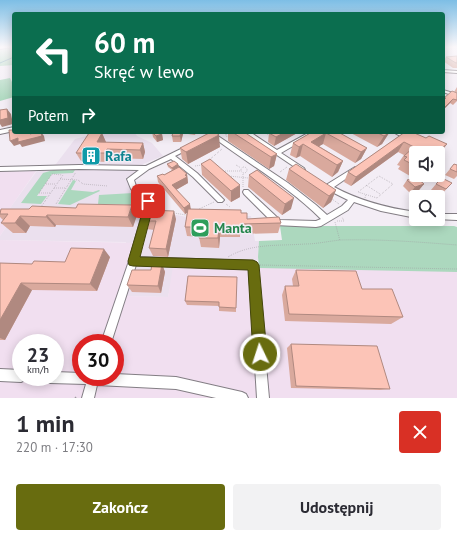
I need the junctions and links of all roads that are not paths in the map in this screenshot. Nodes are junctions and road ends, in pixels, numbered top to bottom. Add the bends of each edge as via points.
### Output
1 (445, 71) edge
2 (457, 72) edge
3 (445, 92) edge
4 (457, 96) edge
5 (12, 129) edge
6 (0, 132) edge
7 (215, 134) edge
8 (218, 134) edge
9 (249, 134) edge
10 (308, 134) edge
11 (404, 134) edge
12 (205, 138) edge
13 (396, 140) edge
14 (191, 145) edge
15 (277, 153) junction
16 (171, 156) junction
17 (364, 162) edge
18 (148, 168) junction
19 (0, 169) edge
20 (308, 174) edge
21 (244, 190) road end
22 (220, 200) road end
23 (352, 200) junction
24 (409, 214) edge
25 (445, 216) edge
26 (457, 217) edge
27 (326, 219) junction
28 (133, 261) junction
29 (109, 334) edge
30 (0, 375) edge
31 (12, 376) edge
32 (124, 380) edge
33 (92, 386) edge
34 (88, 398) edge
35 (242, 398) edge
36 (263, 398) edge

1 - 2 street
3 - 4 street
5 - 6 street
7 - 12 street
8 - 27 street via 227,146 288,186 312,204
9 - 15 street
10 - 15 street
11 - 13 street
14 - 16 street
15 - 20 street
16 - 18 street
16 - 22 street
17 - 23 street via 327,186
18 - 19 street
18 - 28 street via 130,179 132,187 148,201
21 - 27 street via 278,223 316,224
23 - 24 street
23 - 27 street
25 - 26 street
28 - 29 street
28 - 36 street via 253,265
30 - 31 street
32 - 35 street via 176,383
33 - 34 street

